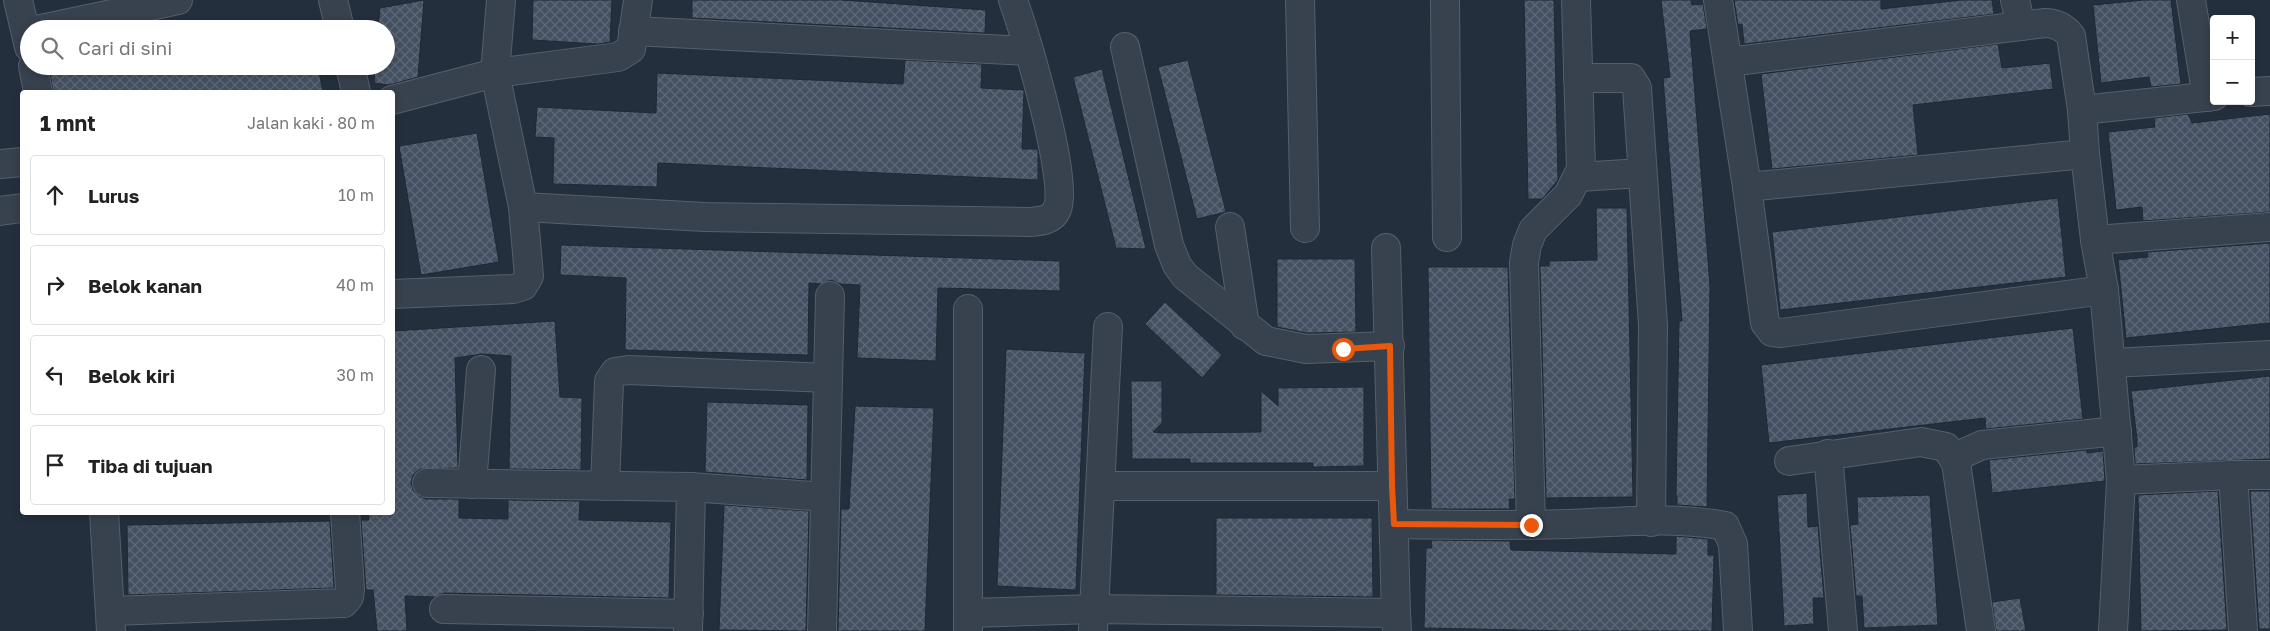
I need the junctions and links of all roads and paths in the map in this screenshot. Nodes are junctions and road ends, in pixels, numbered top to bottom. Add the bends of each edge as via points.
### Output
1 (18, 0) edge
2 (178, 0) edge
3 (333, 0) edge
4 (501, 0) edge
5 (638, 0) edge
6 (1013, 0) edge
7 (1300, 0) edge
8 (1445, 0) edge
9 (1576, 0) edge
10 (1718, 0) edge
11 (2015, 0) edge
12 (2191, 0) edge
13 (25, 20) edge
14 (94, 20) edge
15 (338, 20) edge
16 (2021, 26) junction
17 (633, 31) junction
18 (1125, 47) dead end
19 (1029, 51) junction
20 (1728, 62) junction
21 (495, 72) junction
22 (35, 75) edge
23 (352, 75) edge
24 (1578, 78) junction
25 (38, 90) edge
26 (356, 90) edge
27 (2270, 90) edge
28 (2255, 92) edge
29 (2210, 97) edge
30 (395, 99) edge
31 (2082, 110) junction
32 (2085, 154) junction
33 (20, 162) edge
34 (0, 164) edge
35 (1642, 173) junction
36 (1578, 177) junction
37 (1747, 187) junction
38 (523, 207) junction
39 (20, 208) edge
40 (0, 211) edge
41 (1230, 227) dead end
42 (2270, 227) edge
43 (1305, 228) dead end
44 (1447, 237) dead end
45 (2095, 240) junction
46 (1386, 248) dead end
47 (2104, 290) junction
48 (395, 294) edge
49 (830, 296) dead end
50 (968, 309) dead end
51 (1245, 326) junction
52 (1108, 327) dead end
53 (1390, 346) junction
54 (2270, 355) edge
55 (2112, 363) junction
56 (481, 370) dead end
57 (828, 378) junction
58 (2117, 431) junction
59 (1828, 454) junction
60 (1789, 461) dead end
61 (1956, 463) junction
62 (2233, 475) junction
63 (2270, 475) edge
64 (2121, 480) junction
65 (426, 483) dead end
66 (472, 484) junction
67 (605, 486) junction
68 (1102, 486) junction
69 (1392, 486) junction
70 (691, 488) junction
71 (825, 497) junction
72 (104, 515) edge
73 (345, 515) edge
74 (1651, 522) junction
75 (1394, 524) junction
76 (1531, 525) junction
77 (444, 608) dead end
78 (1094, 620) edge
79 (1225, 620) edge
80 (110, 621) edge
81 (688, 622) edge
82 (968, 622) edge
83 (1396, 622) edge
84 (822, 631) edge
85 (1738, 631) edge
86 (1843, 631) edge
87 (1981, 631) edge
88 (2113, 631) edge
89 (2243, 631) edge

1 - 13 street
2 - 14 street
3 - 15 street
4 - 21 street
5 - 17 street
6 - 19 street
7 - 43 street
8 - 44 street
9 - 24 street
10 - 20 street
11 - 16 street
12 - 29 street
16 - 20 street
16 - 31 street via 2053,23 2071,36
17 - 19 street
17 - 21 street via 631,49 618,57
18 - 51 street via 1169,245 1177,265 1185,276
19 - 38 street via 1060,178 1058,208 1050,218 1040,221 705,217
20 - 37 street
21 - 30 street
21 - 38 street
22 - 25 street
23 - 26 street
24 - 35 street via 1631,78 1638,95
24 - 36 street via 1581,169
27 - 28 street
29 - 31 street
31 - 32 street
32 - 37 street
32 - 45 street
33 - 34 street
35 - 36 street
35 - 74 street via 1653,325
36 - 76 street via 1568,195 1533,230 1524,262
37 - 47 street via 1765,322 1772,332
38 - 48 street via 529,276 523,286
39 - 40 street
41 - 51 street
42 - 45 street
45 - 47 street
46 - 53 street
47 - 55 street
49 - 57 street
50 - 82 street
51 - 53 street via 1266,341 1306,349
52 - 68 street
53 - 69 street
54 - 55 street
55 - 58 street
56 - 66 street
57 - 67 street via 615,372 608,381
57 - 71 street
58 - 61 street via 1982,445 1962,454
58 - 64 street
59 - 60 street
59 - 61 street via 1921,442 1946,447
59 - 86 street
61 - 87 street
62 - 63 street
62 - 64 street
62 - 89 street
64 - 88 street
65 - 66 street
66 - 67 street
67 - 70 street
68 - 69 street
68 - 78 street
69 - 75 street
70 - 71 street
70 - 81 street
71 - 84 street
72 - 80 street
73 - 80 street via 350,589 349,598 344,603
74 - 76 street
74 - 85 street via 1706,522 1725,526 1733,544
75 - 76 street
75 - 83 street
77 - 81 street
78 - 79 street
78 - 82 street
79 - 83 street

